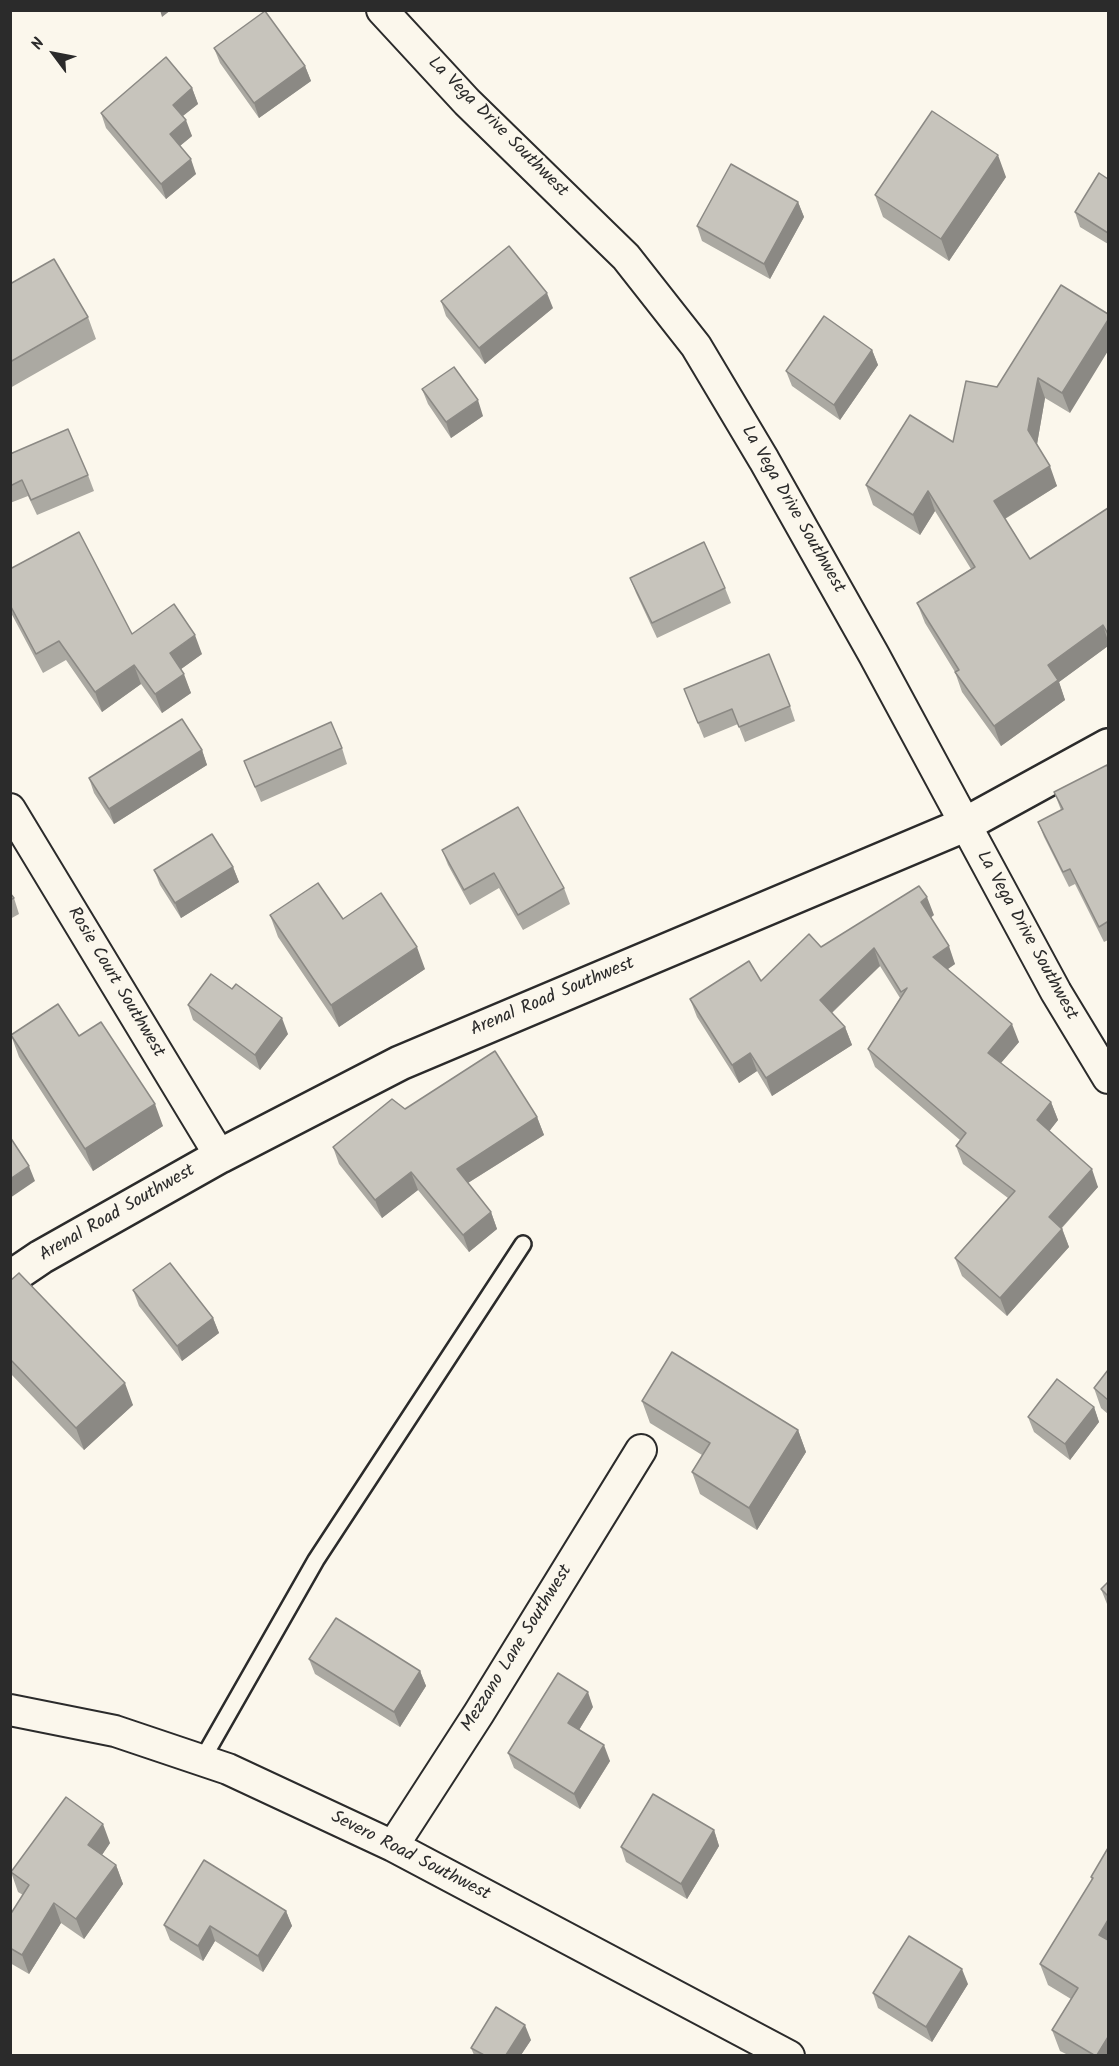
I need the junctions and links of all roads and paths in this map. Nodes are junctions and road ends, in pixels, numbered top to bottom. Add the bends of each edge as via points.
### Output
1 (382, 10) edge
2 (1108, 746) edge
3 (10, 809) edge
4 (964, 825) junction
5 (1108, 1078) edge
6 (220, 1156) junction
7 (523, 1244) dead end
8 (10, 1278) edge
9 (642, 1450) dead end
10 (10, 1710) edge
11 (202, 1760) junction
12 (393, 1846) junction
13 (789, 2055) edge

1 - 4 street, La Vega Drive Southwest via 467,102 626,257 696,346 868,644
2 - 4 street, Arenal Road Southwest
3 - 6 street, Rosie Court Southwest
4 - 5 street, La Vega Drive Southwest
4 - 6 street, Arenal Road Southwest via 399,1063
6 - 8 street, Arenal Road Southwest
7 - 11 lane via 316,1560
9 - 12 street, Mezzano Lane Southwest
10 - 11 street, Severo Road Southwest via 115,1731
11 - 12 street, Severo Road Southwest
12 - 13 street, Severo Road Southwest

